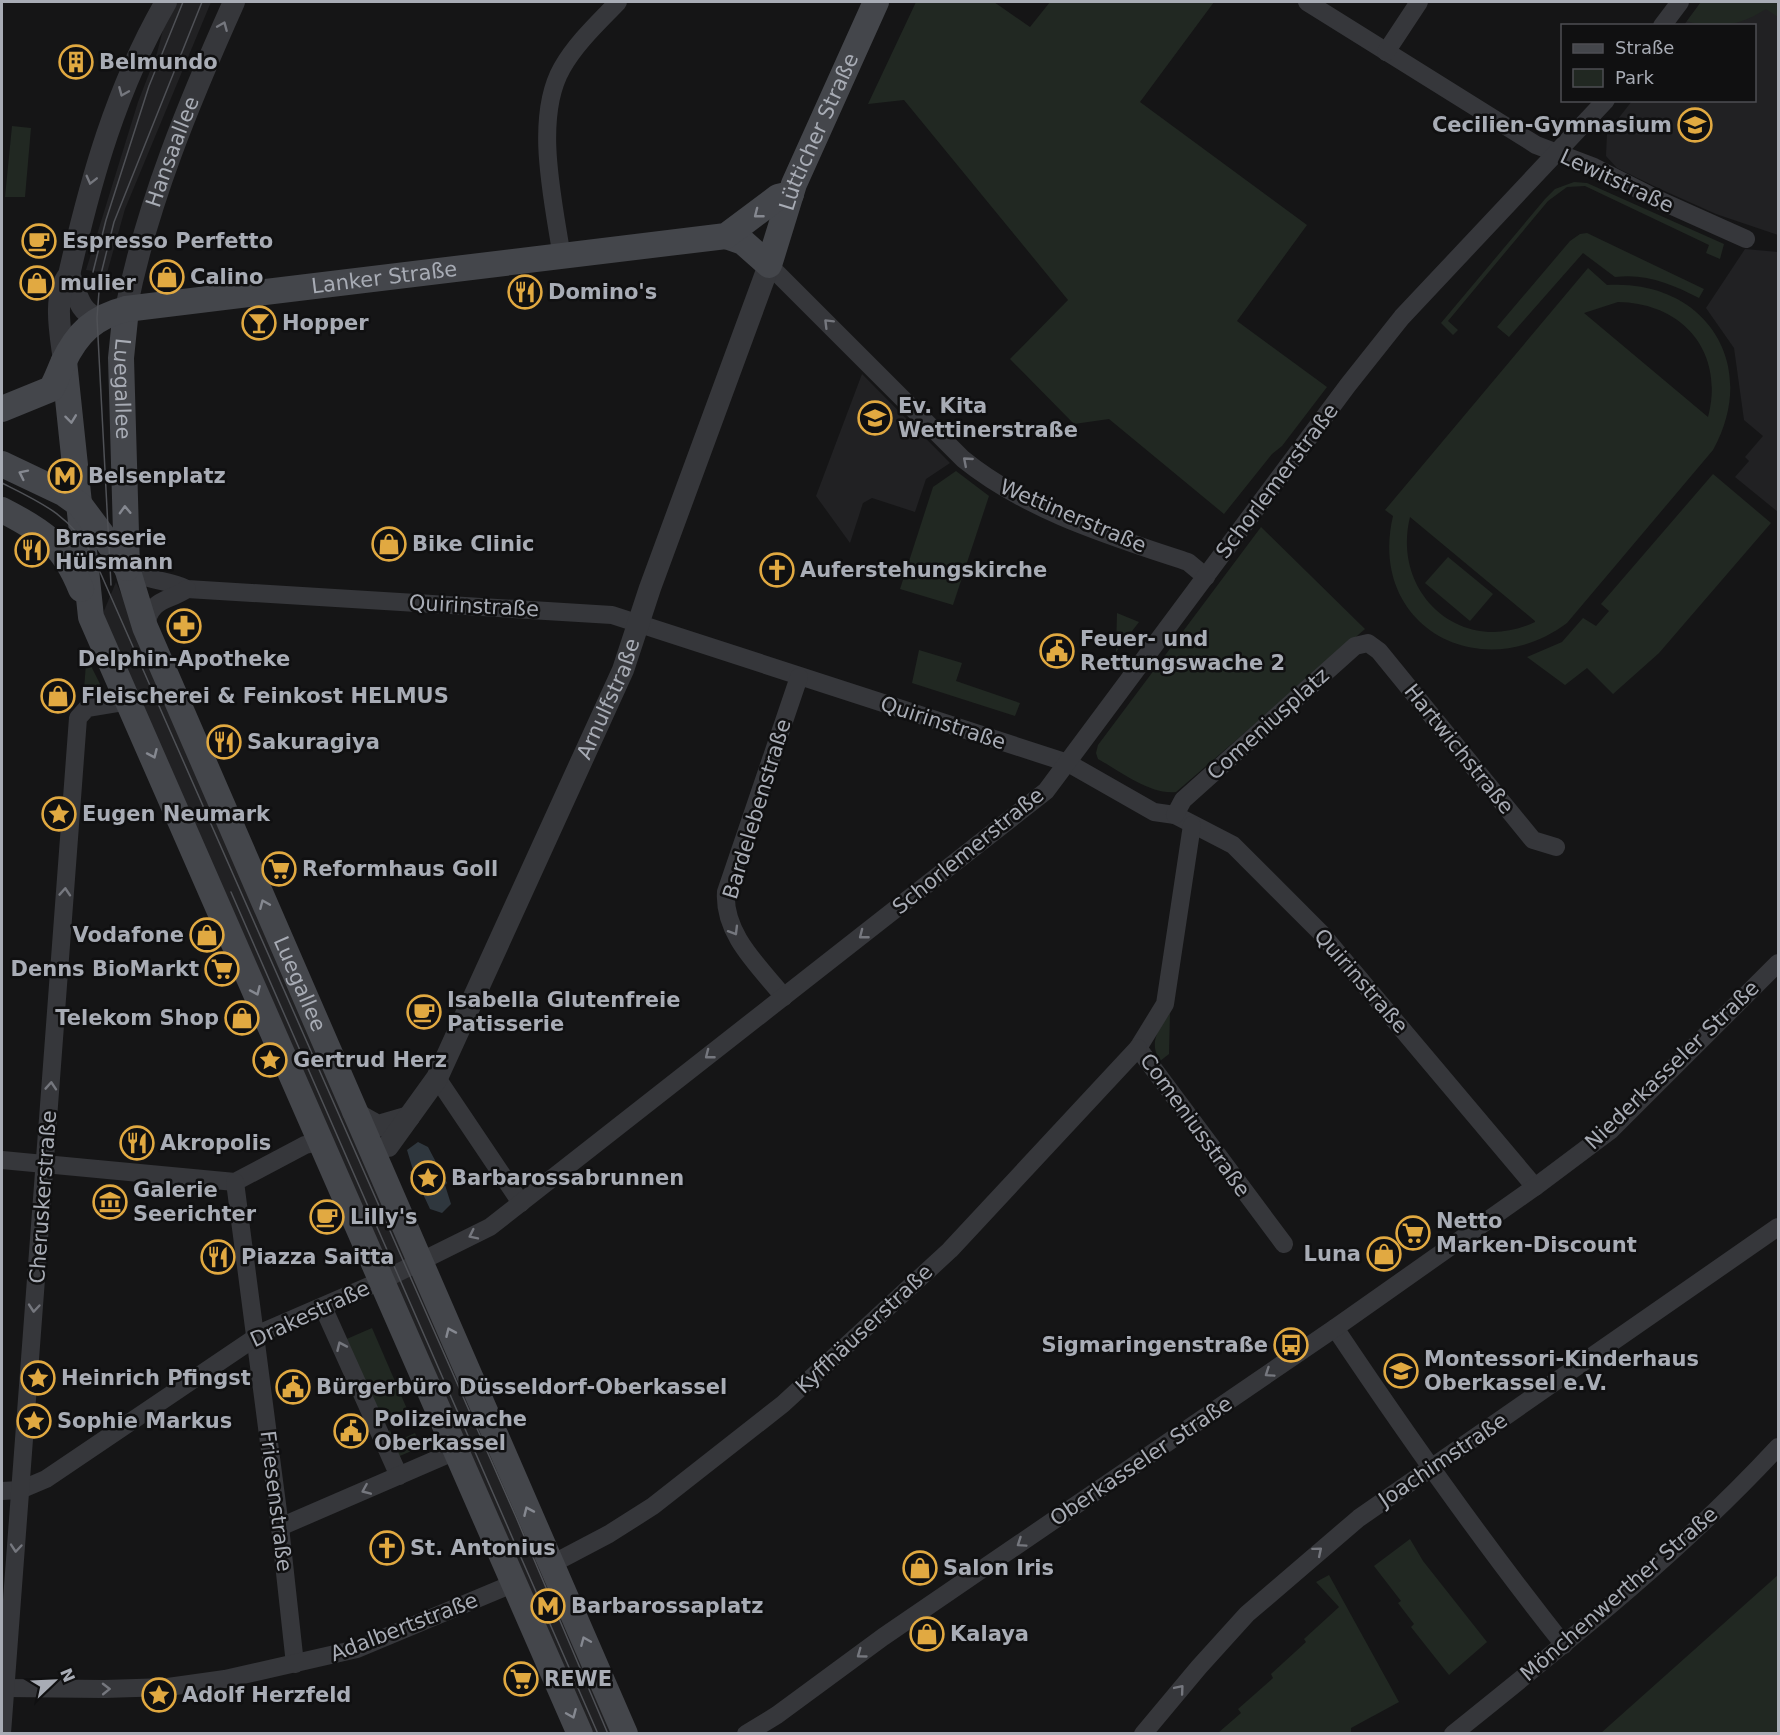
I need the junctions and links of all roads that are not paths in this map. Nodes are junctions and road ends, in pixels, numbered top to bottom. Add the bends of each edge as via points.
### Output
1 (166, 2) edge
2 (234, 2) edge
3 (618, 2) edge
4 (876, 2) edge
5 (1307, 2) edge
6 (1419, 2) edge
7 (1680, 2) edge
8 (1664, 24) edge
9 (1386, 52) junction
10 (1604, 102) edge
11 (1558, 153) junction
12 (791, 194) junction
13 (726, 236) junction
14 (1746, 239) dead end
15 (562, 258) junction
16 (769, 265) junction
17 (69, 275) junction
18 (126, 309) junction
19 (97, 318) junction
20 (64, 361) junction
21 (2, 409) edge
22 (2, 464) edge
23 (80, 505) junction
24 (2, 510) edge
25 (127, 568) junction
26 (1206, 577) junction
27 (187, 589) junction
28 (92, 617) junction
29 (640, 623) junction
30 (145, 627) junction
31 (1368, 643) joint
32 (799, 677) junction
33 (129, 701) junction
34 (1068, 763) junction
35 (1175, 815) junction
36 (1192, 825) junction
37 (1556, 847) dead end
38 (1779, 963) edge
39 (784, 997) junction
40 (1138, 1048) junction
41 (437, 1078) junction
42 (353, 1112) junction
43 (409, 1117) junction
44 (323, 1145) junction
45 (388, 1146) joint
46 (2, 1160) edge
47 (46, 1166) junction
48 (380, 1171) junction
49 (235, 1182) junction
50 (1535, 1187) junction
51 (521, 1203) junction
52 (1779, 1227) edge
53 (1284, 1244) dead end
54 (413, 1265) junction
55 (383, 1280) junction
56 (323, 1306) junction
57 (1335, 1329) junction
58 (254, 1338) junction
59 (1779, 1447) edge
60 (458, 1450) junction
61 (1431, 1470) junction
62 (399, 1476) junction
63 (11, 1490) edge
64 (280, 1527) junction
65 (552, 1564) junction
66 (515, 1583) junction
67 (1564, 1645) junction
68 (295, 1664) junction
69 (5, 1688) junction
70 (2, 1733) edge
71 (580, 1734) edge
72 (625, 1734) edge
73 (746, 1734) edge
74 (1143, 1734) edge
75 (1453, 1734) edge

1 -> 17 street via 106,133 94,167
18 -> 2 street, Hansaallee via 142,237 159,188
3 - 15 street via 561,69 552,99 548,130 550,168
4 - 12 main road, Lütticher Straße
5 - 9 street, Lewitstraße
6 - 9 street
7 - 8 street
9 - 11 street, Lewitstraße via 1536,145
10 - 11 street, Schorlemerstraße
11 - 14 street, Lewitstraße
11 - 26 street, Schorlemerstraße via 1402,317
12 -> 13 main road, Lanker Straße via 778,197
12 - 16 main road, Lütticher Straße
13 - 15 main road, Lanker Straße
13 - 16 main road via 742,242
15 - 18 main road, Lanker Straße
26 -> 16 street, Wettinerstraße via 1188,562 1017,496 984,475 963,459
16 - 29 street, Arnulfstraße
17 - 19 street via 80,305
17 - 20 street via 62,284 60,312
18 - 19 main road, Lanker Straße
25 -> 18 main road, Luegallee via 121,358
19 - 20 main road
20 - 21 main road via 47,392
20 -> 23 main road, Luegallee
23 -> 22 main road
23 - 25 main road
23 - 28 main road, Luegallee
24 - 28 main road via 35,528 59,548 73,569
25 - 27 street, Quirinstraße via 149,580
25 - 30 main road, Luegallee
26 - 34 street, Schorlemerstraße
27 - 29 street, Quirinstraße via 602,614
27 - 30 street via 156,605
28 - 33 main road, Luegallee
29 - 32 street, Quirinstraße
29 - 41 street, Arnulfstraße via 623,670
42 -> 30 main road, Luegallee
31 - 35 street, Comeniusplatz via 1354,646 1183,800
31 - 37 street, Hartwichstraße via 1379,651 1533,840
32 - 34 street, Quirinstraße
32 -> 39 street, Bardelebenstraße via 726,892 725,905 734,933
33 -> 44 main road, Luegallee
47 -> 33 street, Cheruskerstraße via 78,718 87,708
34 - 35 street, Quirinstraße via 1154,812
34 -> 39 street, Schorlemerstraße via 1046,791
35 - 36 street, Quirinstraße
36 - 40 street, Comeniusstraße via 1165,1004
36 - 50 street, Quirinstraße via 1233,845 1321,933
38 - 50 street, Niederkasseler Straße via 1611,1130
39 -> 51 street, Schorlemerstraße
40 - 53 street, Comeniusstraße
40 - 65 street, Kyffhäuserstraße via 950,1250 783,1404 653,1506
41 - 43 street, Arnulfstraße
41 - 51 street
42 - 43 street via 378,1126
42 - 48 main road, Luegallee
43 - 45 street, Arnulfstraße
44 - 49 street via 305,1145
44 - 55 main road, Luegallee
45 - 48 main road
46 - 47 street
47 - 49 street
47 -> 63 street, Cheruskerstraße
48 - 54 main road, Luegallee
49 - 58 street
50 - 57 street, Oberkasseler Straße
51 -> 54 street, Schorlemerstraße via 490,1227
52 - 61 street, Joachimstraße
54 - 55 street, Drakestraße
65 -> 54 main road, Luegallee
55 - 56 street, Drakestraße
55 - 60 main road, Luegallee
56 - 58 street, Drakestraße
62 -> 56 street
57 - 61 street
57 -> 73 street, Oberkasseler Straße
58 - 63 street, Drakestraße via 46,1479
58 - 64 street, Friesenstraße
59 - 67 street, Mönchenwerther Straße via 1742,1486
60 - 62 street
60 - 66 main road, Luegallee
61 - 67 street
74 -> 61 street, Joachimstraße via 1198,1667 1285,1580 1359,1518
62 -> 64 street
63 -> 69 street, Cheruskerstraße
64 - 68 street, Friesenstraße
72 -> 65 main road, Luegallee
66 - 68 street, Adalbertstraße via 357,1649
66 -> 71 main road, Luegallee
67 - 75 street, Mönchenwerther Straße
69 -> 68 street, Adalbertstraße via 168,1687
69 - 70 street, Cheruskerstraße

